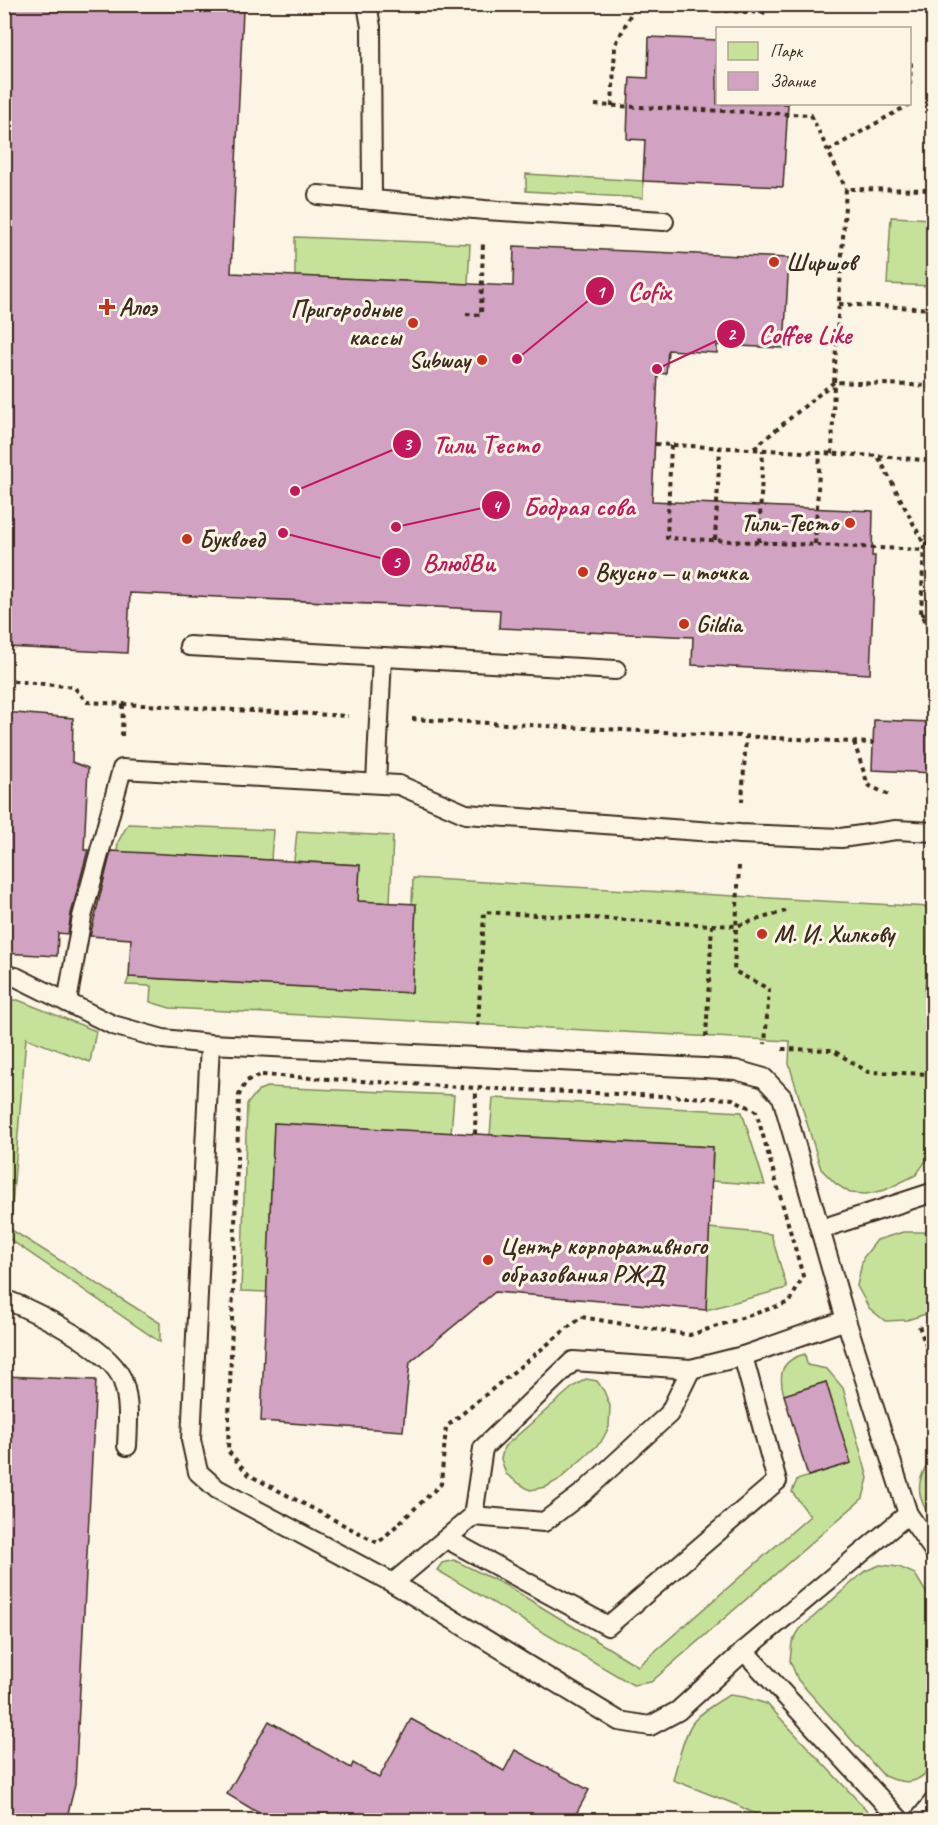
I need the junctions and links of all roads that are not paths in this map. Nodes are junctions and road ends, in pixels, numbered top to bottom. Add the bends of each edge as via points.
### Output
1 (366, 4) edge
2 (318, 195) dead end
3 (372, 200) junction
4 (664, 221) dead end
5 (189, 646) dead end
6 (382, 657) junction
7 (616, 670) dead end
8 (376, 783) junction
9 (933, 832) edge
10 (4, 975) edge
11 (67, 1002) junction
12 (210, 1044) junction
13 (933, 1192) edge
14 (820, 1229) junction
15 (4, 1299) edge
16 (846, 1320) junction
17 (743, 1356) junction
18 (691, 1369) junction
19 (127, 1446) dead end
20 (908, 1514) junction
21 (472, 1516) junction
22 (447, 1539) junction
23 (933, 1551) edge
24 (393, 1583) junction
25 (744, 1651) junction
26 (933, 1802) edge
27 (900, 1821) edge
28 (919, 1821) edge

1 - 3 lane via 371,27
2 - 3 lane
3 - 4 lane
5 - 6 lane
6 - 7 lane
6 - 8 lane
8 - 9 lane via 399,785 466,814 841,838 896,830
8 - 11 lane via 122,769 82,917
10 - 11 lane
11 - 12 lane via 113,1025 163,1039
12 - 14 lane via 693,1067 736,1070 764,1078 782,1097
12 - 24 lane via 191,1440 198,1472 217,1489
13 - 14 lane
14 - 16 lane
15 - 19 lane via 57,1324 106,1356 123,1380 128,1412
16 - 17 lane
16 - 20 lane
17 - 18 lane
17 - 22 lane via 777,1481 608,1626
18 - 21 lane via 669,1414 584,1492 544,1522
18 - 21 lane via 573,1361 483,1448
20 - 23 lane
20 - 25 lane
21 - 22 lane
22 - 24 lane
24 - 25 lane via 619,1721 650,1726 678,1711
25 - 27 lane
26 - 28 lane

